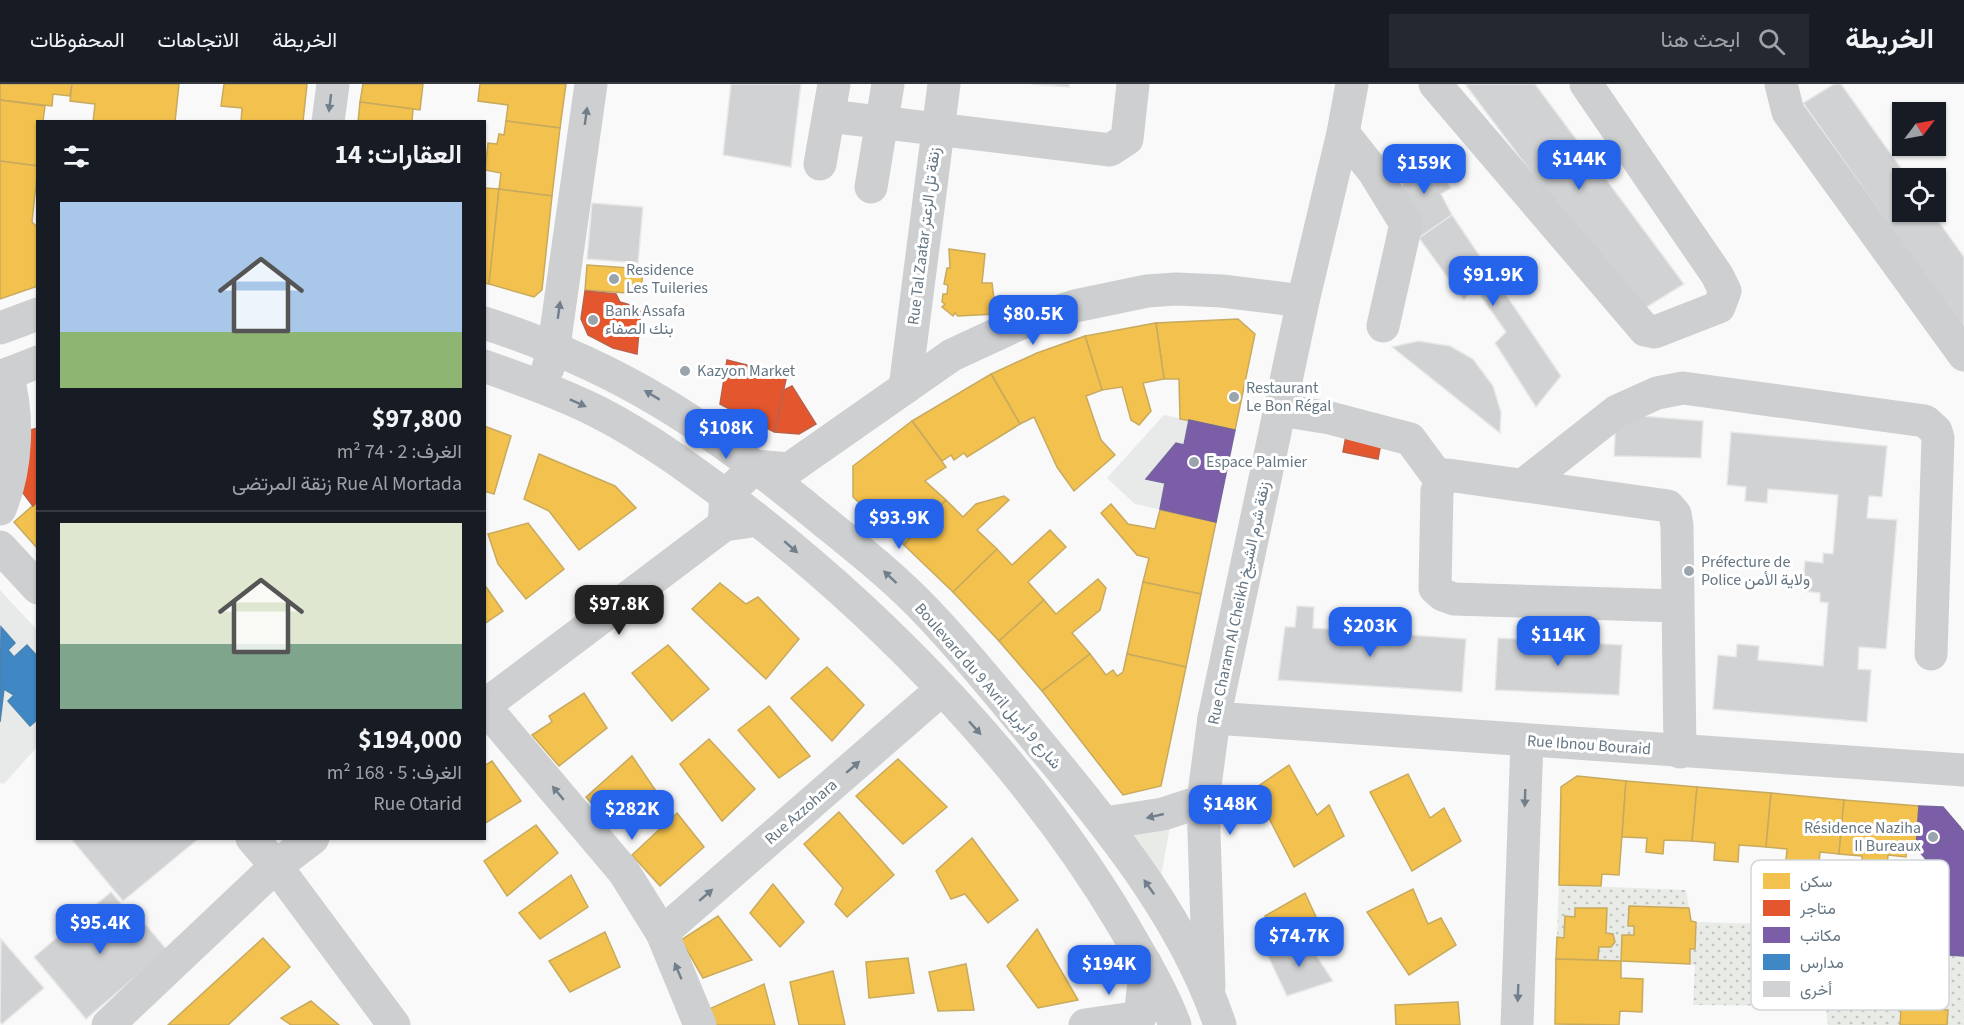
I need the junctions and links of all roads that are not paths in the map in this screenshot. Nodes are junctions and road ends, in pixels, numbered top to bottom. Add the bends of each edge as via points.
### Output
1 (333, 84) edge
2 (591, 84) edge
3 (834, 84) edge
4 (888, 84) edge
5 (944, 84) edge
6 (1133, 84) edge
7 (1352, 84) edge
8 (1435, 84) edge
9 (1586, 84) edge
10 (1780, 84) edge
11 (829, 116) junction
12 (328, 120) edge
13 (881, 122) junction
14 (938, 130) junction
15 (1343, 133) junction
16 (820, 164) dead end
17 (871, 187) dead end
18 (1303, 301) junction
19 (36, 315) edge
20 (486, 324) edge
21 (1383, 326) dead end
22 (0, 328) edge
23 (554, 346) junction
24 (1964, 356) edge
25 (36, 363) edge
26 (486, 367) edge
27 (4, 375) edge
28 (544, 387) junction
29 (905, 388) junction
30 (1280, 410) junction
31 (756, 466) junction
32 (789, 481) junction
33 (1441, 481) junction
34 (1523, 485) junction
35 (0, 509) edge
36 (725, 510) junction
37 (759, 521) junction
38 (3, 556) edge
39 (36, 586) edge
40 (1678, 606) junction
41 (1931, 654) dead end
42 (941, 690) junction
43 (486, 704) edge
44 (486, 708) edge
45 (1214, 718) junction
46 (1527, 740) junction
47 (1680, 752) junction
48 (1964, 770) edge
49 (1203, 801) junction
50 (1105, 823) junction
51 (254, 840) edge
52 (310, 840) edge
53 (276, 866) junction
54 (662, 933) junction
55 (1179, 937) junction
56 (1208, 952) junction
57 (1146, 964) junction
58 (1215, 1012) edge
59 (108, 1025) edge
60 (394, 1025) edge
61 (700, 1025) edge
62 (1085, 1025) edge
63 (1178, 1025) edge
64 (1516, 1025) edge

1 -> 12 street
23 -> 2 street
3 - 11 street
4 - 13 street
5 - 14 street, Rue Tal Zaatar زنقة تل الزعتر
6 - 14 street via 1127,139 1110,150
7 - 15 street, Rue Charam Al Cheikh زنقة شرم الشيخ
8 - 9 street via 1645,330 1655,332 1719,307 1725,291 1717,275
10 - 24 street via 1788,112
11 - 13 street
11 - 16 street
13 - 14 street
13 - 17 street
14 - 29 street, Rue Tal Zaatar زنقة تل الزعتر
15 - 18 street, Rue Charam Al Cheikh زنقة شرم الشيخ
15 - 21 street via 1407,224
18 - 29 street via 1176,289 1116,296 1019,324 983,339
18 - 30 street, Rue Charam Al Cheikh زنقة شرم الشيخ
19 - 22 street
20 - 23 street
23 - 28 street
31 -> 23 street via 649,393
25 - 27 street
26 - 28 street
27 - 35 street via 15,410 9,484
28 -> 36 street via 628,429
29 - 32 street
30 - 33 street via 1330,418 1410,439
30 - 45 street, Rue Charam Al Cheikh زنقة شرم الشيخ
31 - 32 street
31 - 36 street
32 - 37 street
50 -> 32 street, Boulevard du 9 Avril شارع 9 أبريل via 926,611
33 - 34 street via 1448,475
33 - 40 street via 1437,491 1435,588 1443,595 1454,599
34 - 40 street via 1668,506 1675,514 1677,526
34 - 41 street via 1617,411 1657,393 1683,388 1925,422 1938,438
36 - 37 street
36 - 43 street
37 -> 42 street via 854,603
38 - 39 street
40 - 47 street
54 -> 42 street, Rue Azzohara
42 -> 57 street via 1047,812 1102,890
54 -> 44 street via 624,872
45 - 46 street, Rue Ibnou Bouraid
45 - 49 street, Rue Charam Al Cheikh زنقة شرم الشيخ
46 - 47 street, Rue Ibnou Bouraid
46 -> 64 street
47 - 48 street, Rue Ibnou Bouraid
49 -> 50 street via 1145,818
49 - 56 street, Rue Charam Al Cheikh زنقة شرم الشيخ
55 -> 50 street, Boulevard du 9 Avril شارع 9 أبريل via 1157,897
51 - 53 street
52 - 53 street
53 - 59 street
53 - 60 street
61 -> 54 street
55 - 56 street
55 - 57 street
55 - 58 street, Boulevard du 9 Avril شارع 9 أبريل
56 - 58 street, Rue Charam Al Cheikh زنقة شرم الشيخ
57 - 62 street via 1140,1017
57 - 63 street
58 - 63 street

